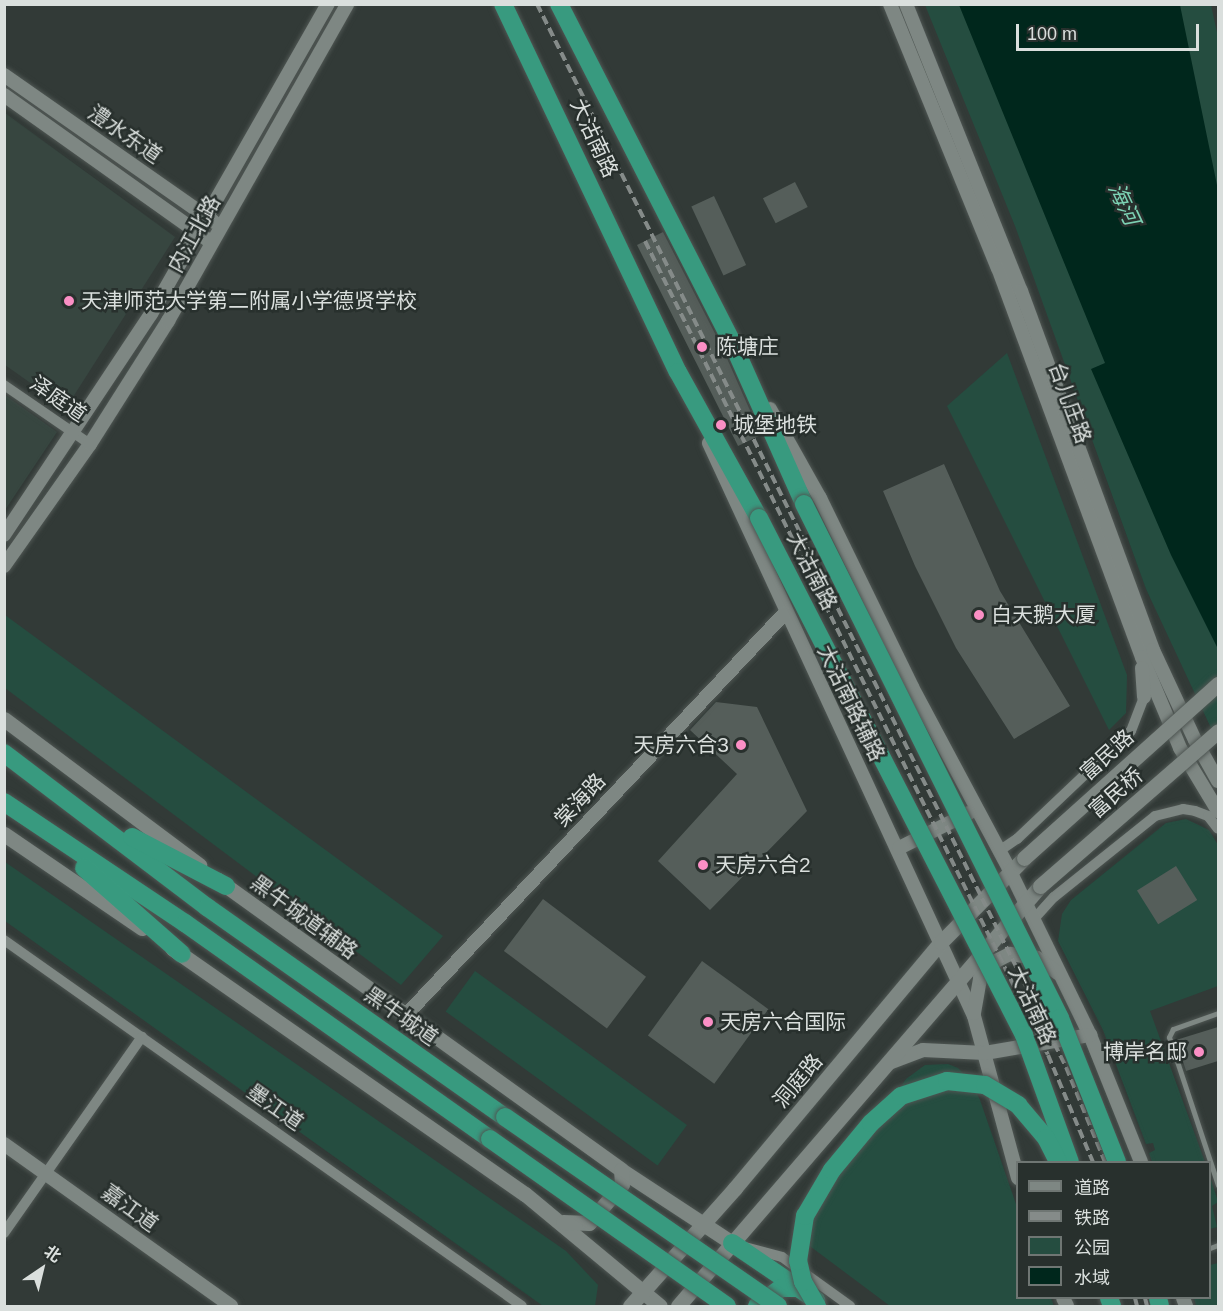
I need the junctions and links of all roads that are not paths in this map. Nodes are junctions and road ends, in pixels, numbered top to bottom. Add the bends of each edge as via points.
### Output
1 (328, 4) edge
2 (347, 4) edge
3 (503, 4) edge
4 (559, 4) edge
5 (890, 4) edge
6 (906, 4) edge
7 (4, 75) edge
8 (4, 95) edge
9 (208, 219) junction
10 (222, 227) junction
11 (199, 235) junction
12 (214, 243) junction
13 (732, 342) junction
14 (678, 372) junction
15 (4, 385) edge
16 (74, 434) junction
17 (90, 444) junction
18 (4, 535) edge
19 (4, 566) edge
20 (785, 613) junction
21 (1142, 657) junction
22 (1218, 684) edge
23 (1144, 697) joint
24 (4, 718) edge
25 (1218, 731) edge
26 (4, 753) edge
27 (1218, 781) edge
28 (46, 784) junction
29 (4, 802) edge
30 (976, 809) junction
31 (1218, 812) edge
32 (31, 821) junction
33 (1218, 829) edge
34 (4, 834) edge
35 (899, 848) junction
36 (999, 851) junction
37 (1024, 858) joint
38 (1009, 869) junction
39 (226, 886) junction
40 (1024, 902) junction
41 (1034, 919) junction
42 (4, 940) edge
43 (941, 942) junction
44 (182, 954) junction
45 (1060, 974) junction
46 (958, 978) junction
47 (1218, 1013) edge
48 (405, 1016) junction
49 (974, 1016) junction
50 (1090, 1035) junction
51 (142, 1038) junction
52 (985, 1053) junction
53 (884, 1066) junction
54 (4, 1144) edge
55 (1058, 1161) edge
56 (1070, 1161) edge
57 (1117, 1161) edge
58 (1141, 1161) edge
59 (1210, 1161) edge
60 (1211, 1164) edge
61 (621, 1170) junction
62 (1016, 1174) edge
63 (47, 1175) junction
64 (1218, 1185) edge
65 (560, 1222) junction
66 (704, 1223) junction
67 (4, 1233) edge
68 (732, 1243) junction
69 (654, 1256) junction
70 (797, 1288) junction
71 (643, 1292) junction
72 (231, 1306) edge
73 (522, 1306) edge
74 (630, 1306) edge
75 (660, 1306) edge
76 (678, 1306) edge
77 (706, 1306) edge
78 (727, 1306) edge
79 (757, 1306) edge
80 (778, 1306) edge
81 (817, 1306) edge
82 (825, 1306) edge
83 (850, 1306) edge

1 - 9 street, 内江北路
2 - 10 street, 内江北路
3 - 14 highway, 大沽南路
4 - 13 highway, 大沽南路
5 - 21 street, 台儿庄路 via 998,268
6 - 27 street, 台儿庄路 via 1021,291 1153,650
7 - 9 street, 澧水东道
8 - 11 street, 澧水东道
9 - 10 street, 澧水东道
9 - 11 street, 内江北路
10 - 12 street, 内江北路
11 - 12 street, 澧水东道
11 - 16 street, 内江北路
12 - 17 street, 内江北路
13 - 30 street via 820,498
13 - 57 highway, 大沽南路, bridge via 804,504 1060,1018
14 - 20 street, 大沽南路辅路
14 - 56 highway, 大沽南路, bridge via 759,518 1024,1035
15 - 16 street, 泽庭道
16 - 17 street, 泽庭道
16 - 18 street, 内江北路
17 - 19 street, 内江北路
20 - 35 street, 大沽南路辅路
20 - 48 street, 棠海路
21 - 23 street
21 - 31 street, 台儿庄路 via 1180,748
22 - 37 main road, 富民路, bridge
23 - 36 street via 1131,731
24 - 39 main road, 黑牛城道辅路
25 - 40 main road, 富民桥, bridge
26 - 28 highway, 黑牛城道
28 - 39 highway via 148,847
28 - 80 highway, 黑牛城道, bridge via 207,907
29 - 32 highway
30 - 35 street
30 - 36 street
32 - 44 highway
32 - 69 highway, bridge via 185,923
33 - 41 street via 1208,816 1195,811 1182,809 1155,816 1054,897
34 - 44 main road
35 - 43 street, 大沽南路辅路
36 - 38 street
37 - 38 main road, 洞庭路
38 - 40 street
38 - 43 main road, 洞庭路
39 - 48 main road, 黑牛城道辅路
40 - 41 street
40 - 46 main road
41 - 45 street
42 - 51 street, 墨江道
43 - 46 street, 大沽南路辅路
43 - 66 main road, 洞庭路
44 - 65 main road
45 - 49 street via 1037,958 1010,954 996,961 980,978
45 - 50 street
46 - 49 street, 大沽南路辅路
46 - 53 main road
47 - 59 lane via 1173,1029 1169,1037
48 - 61 main road, 黑牛城道辅路
49 - 52 street, 大沽南路辅路
50 - 52 street
50 - 58 street
51 - 63 street
51 - 73 street, 墨江道
52 - 53 street via 923,1050
52 - 62 street, 大沽南路辅路
53 - 68 main road
54 - 63 street, 嘉江道
55 - 81 highway, bridge via 1046,1138 1018,1105 985,1085 947,1081 901,1096 871,1123 832,1170 805,1216 798,1261 803,1282
60 - 64 lane
61 - 65 main road via 622,1184 589,1223
61 - 66 main road, 黑牛城道辅路
63 - 67 street
63 - 72 street, 嘉江道
65 - 71 main road
66 - 68 main road, 黑牛城道辅路
66 - 71 main road, 洞庭路
68 - 70 highway
68 - 76 main road
68 - 83 street via 782,1257
69 - 77 highway, bridge
69 - 78 highway, bridge
70 - 79 highway via 781,1288
70 - 82 highway
71 - 74 main road, 洞庭路
71 - 75 main road

